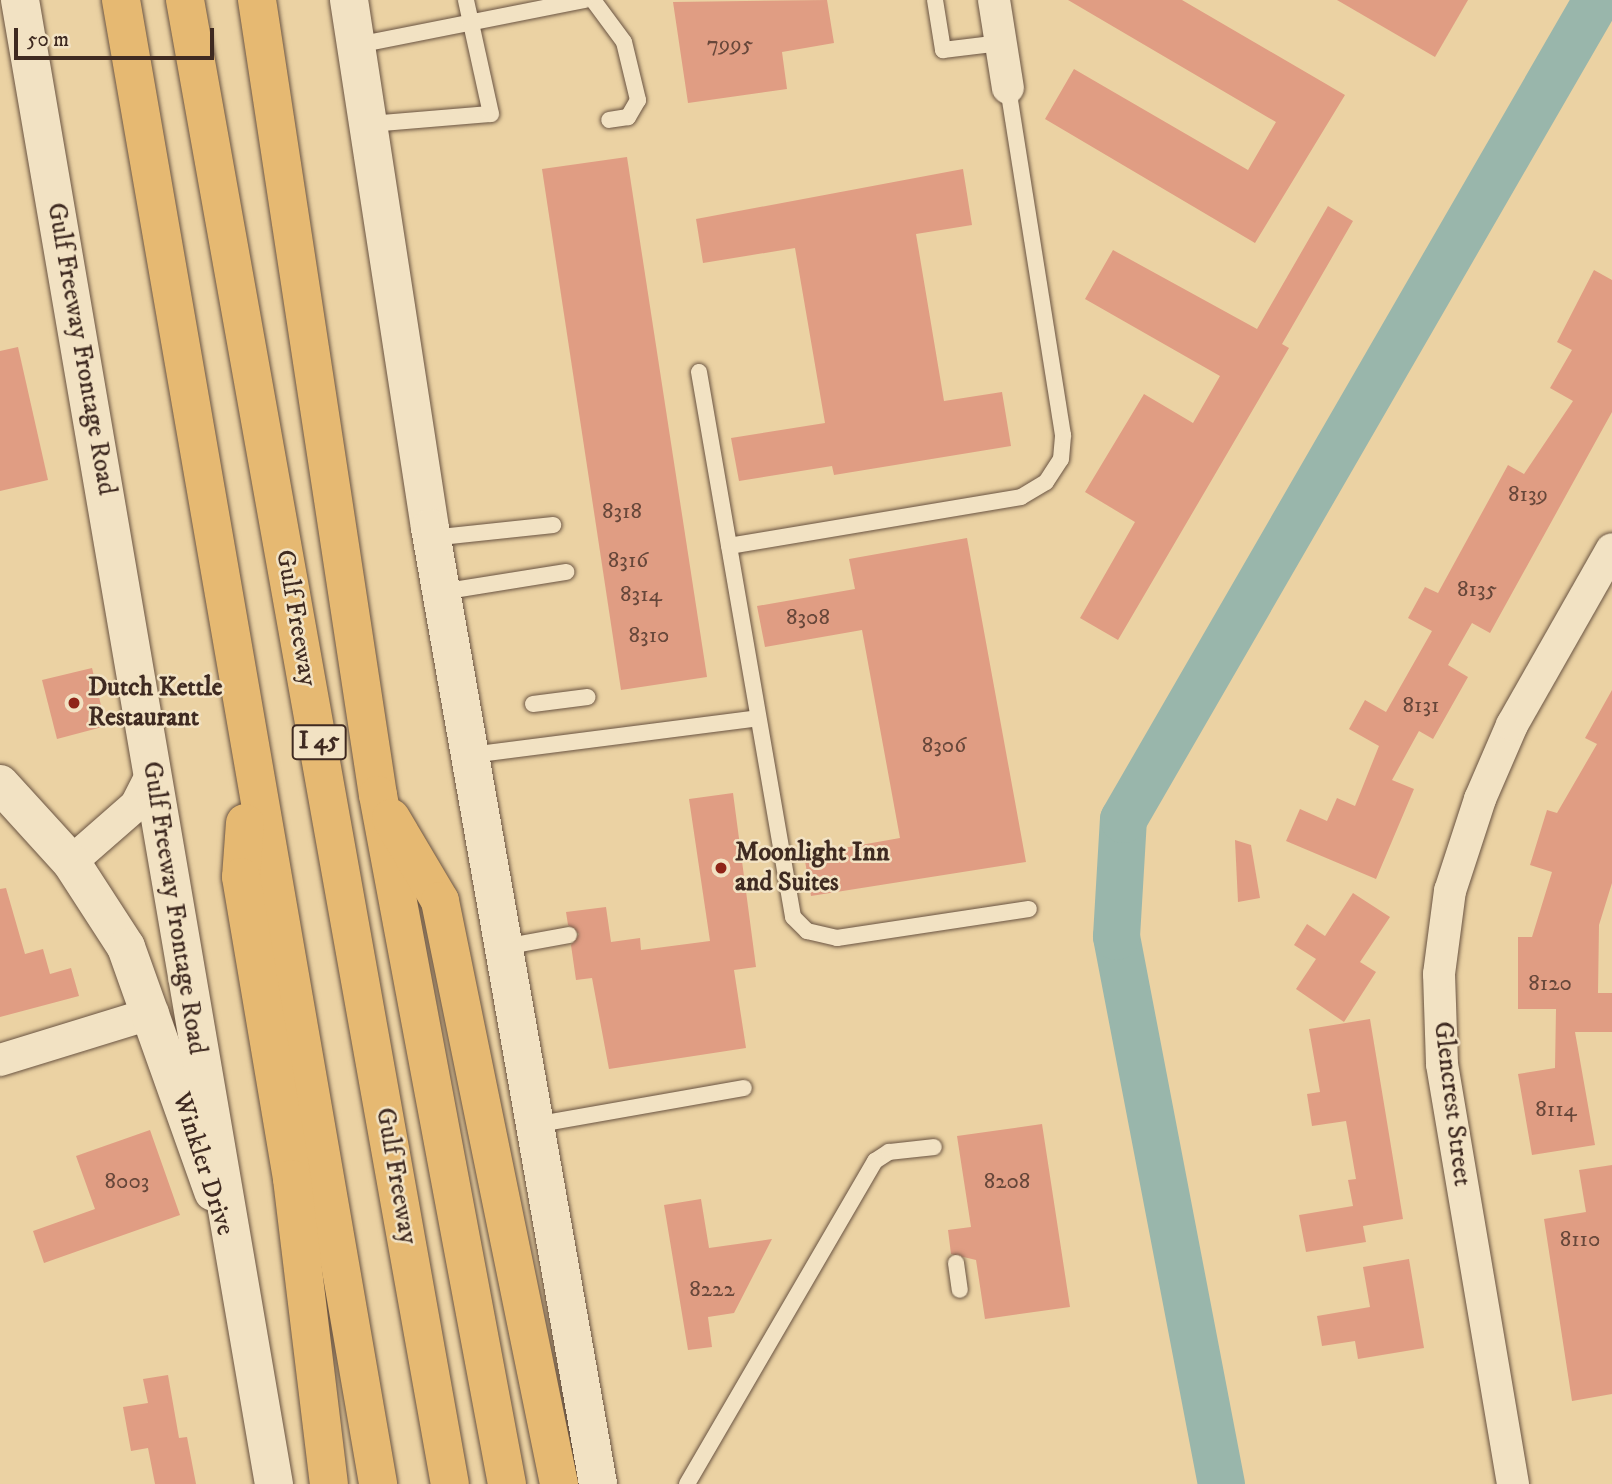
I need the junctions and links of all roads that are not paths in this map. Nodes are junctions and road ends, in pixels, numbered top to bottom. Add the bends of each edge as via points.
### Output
1 (20, 0) edge
2 (121, 0) edge
3 (185, 0) edge
4 (257, 0) edge
5 (349, 0) edge
6 (466, 0) edge
7 (585, 0) edge
8 (593, 0) edge
9 (935, 0) edge
10 (994, 0) edge
11 (473, 23) junction
12 (1001, 43) junction
13 (357, 45) junction
14 (1008, 88) joint
15 (609, 120) dead end
16 (369, 124) junction
17 (699, 372) dead end
18 (553, 525) dead end
19 (431, 538) junction
20 (729, 547) junction
21 (1612, 549) edge
22 (566, 572) dead end
23 (441, 592) junction
24 (588, 697) dead end
25 (533, 704) dead end
26 (758, 718) junction
27 (471, 755) junction
28 (248, 758) junction
29 (152, 773) junction
30 (0, 784) edge
31 (377, 795) junction
32 (71, 862) junction
33 (1029, 909) dead end
34 (569, 935) dead end
35 (504, 947) junction
36 (153, 1013) junction
37 (0, 1060) edge
38 (744, 1087) dead end
39 (534, 1125) junction
40 (934, 1147) dead end
41 (236, 1261) junction
42 (956, 1263) dead end
43 (960, 1290) dead end
44 (274, 1484) edge
45 (329, 1484) edge
46 (377, 1484) edge
47 (450, 1484) edge
48 (507, 1484) edge
49 (559, 1484) edge
50 (598, 1484) edge
51 (687, 1484) edge
52 (1513, 1484) edge

1 - 29 main road, Gulf Freeway Frontage Road
2 - 28 highway
3 - 47 highway, Gulf Freeway / I 45
4 - 31 highway, Gulf Freeway / I 45
5 - 13 main road
6 - 11 lane
7 - 11 lane
8 - 15 lane via 624,42 638,100 628,117
9 - 12 lane via 943,50
10 - 12 street
11 - 13 lane
11 - 16 lane via 491,114
12 - 14 street
13 - 16 main road
14 - 20 lane via 1063,435 1061,459 1046,482 1021,497
16 - 19 main road
17 - 20 lane
18 - 19 lane
19 - 23 main road
20 - 26 lane
21 - 52 street, Glencrest Street via 1512,725 1480,799 1450,891 1439,975 1442,1064
22 - 23 lane
23 - 27 main road
24 - 25 lane
26 - 27 lane
26 - 33 lane via 793,917 807,931 837,938
27 - 35 main road
28 - 45 highway via 241,877 292,1179
28 - 46 highway
29 - 32 street via 136,805
29 - 41 main road, Gulf Freeway Frontage Road
30 - 32 main road, Winkler Drive
31 - 48 highway, Gulf Freeway / I 45
31 - 49 highway via 440,901
32 - 36 main road, Winkler Drive via 126,947
34 - 35 lane
35 - 39 main road
36 - 37 street
36 - 41 main road, Winkler Drive
38 - 39 lane
39 - 50 main road
40 - 51 lane via 889,1152 875,1161
41 - 44 main road, Gulf Freeway Frontage Road
42 - 43 lane

